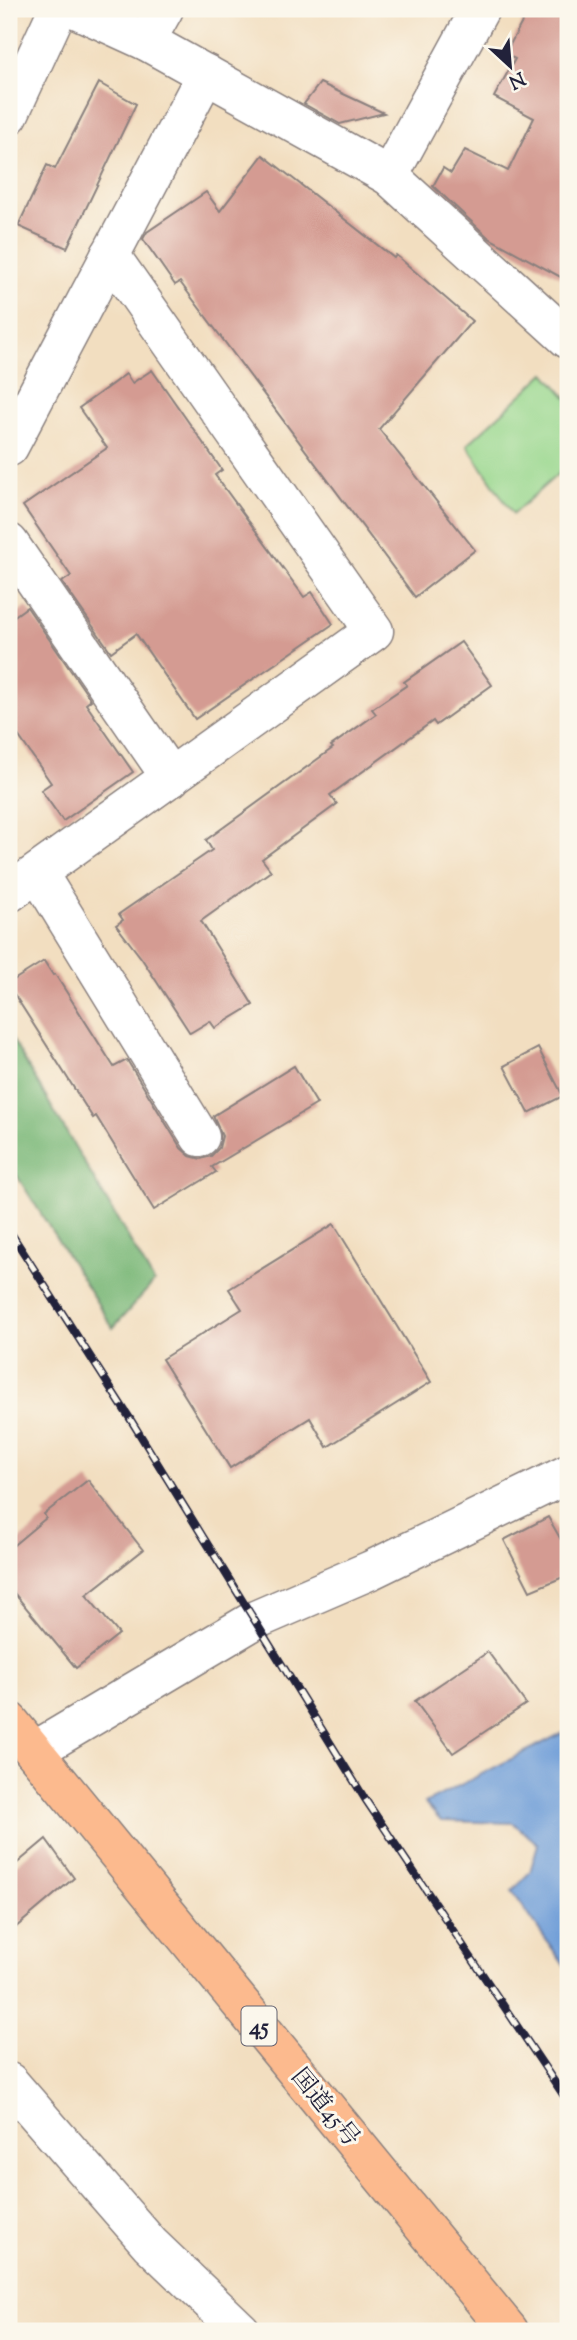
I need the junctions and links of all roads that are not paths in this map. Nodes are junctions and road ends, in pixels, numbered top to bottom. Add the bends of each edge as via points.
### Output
1 (58, 9) edge
2 (76, 9) edge
3 (480, 9) edge
4 (155, 25) edge
5 (206, 74) junction
6 (9, 115) edge
7 (389, 176) junction
8 (110, 255) junction
9 (568, 340) edge
10 (9, 447) edge
11 (9, 543) edge
12 (170, 778) junction
13 (23, 883) edge
14 (201, 1137) dead end
15 (568, 1474) edge
16 (9, 1721) edge
17 (34, 1751) junction
18 (9, 2082) edge
19 (241, 2331) edge
20 (509, 2331) edge

1 - 6 street
2 - 4 street
3 - 7 street
4 - 5 street
5 - 7 street
5 - 8 street
7 - 9 street
8 - 10 street
8 - 12 street via 374,631
11 - 12 street
12 - 13 street
13 - 14 street
15 - 17 street via 371,1570 253,1620
16 - 17 highway, 国道45号 / 45
17 - 20 highway, 国道45号 / 45
18 - 19 street via 150,2244

